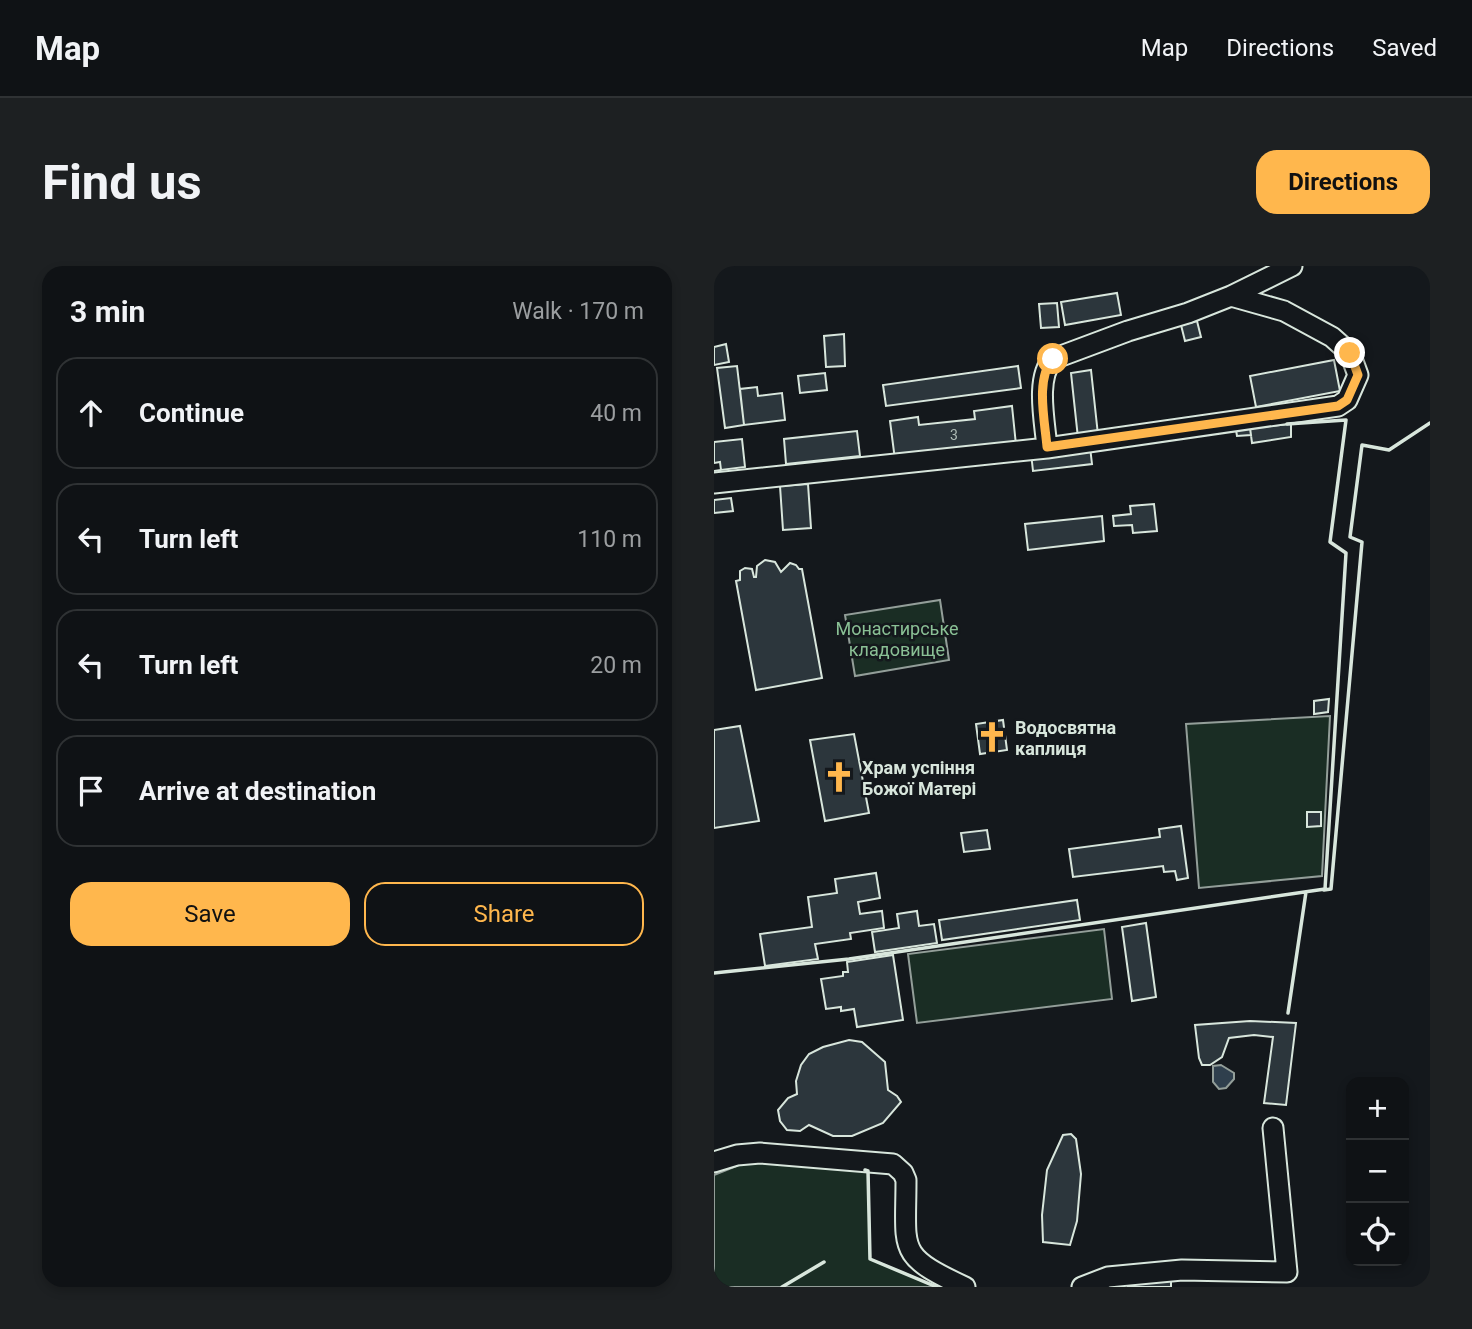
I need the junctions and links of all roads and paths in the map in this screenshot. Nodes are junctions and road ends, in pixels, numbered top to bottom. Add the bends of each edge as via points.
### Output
1 (1292, 266) edge
2 (1231, 296) junction
3 (1047, 447) junction
4 (714, 484) edge
5 (1273, 1128) dead end
6 (714, 1163) edge
7 (965, 1287) edge
8 (1082, 1287) edge

1 - 2 street
2 - 3 street via 1053,359 1043,383
2 - 3 street via 1284,311 1332,337 1350,353 1358,375 1347,400 1338,406
3 - 4 street
5 - 8 street via 1287,1272 1182,1270 1108,1277
6 - 7 street via 760,1153 893,1164 906,1180 909,1251 928,1270

